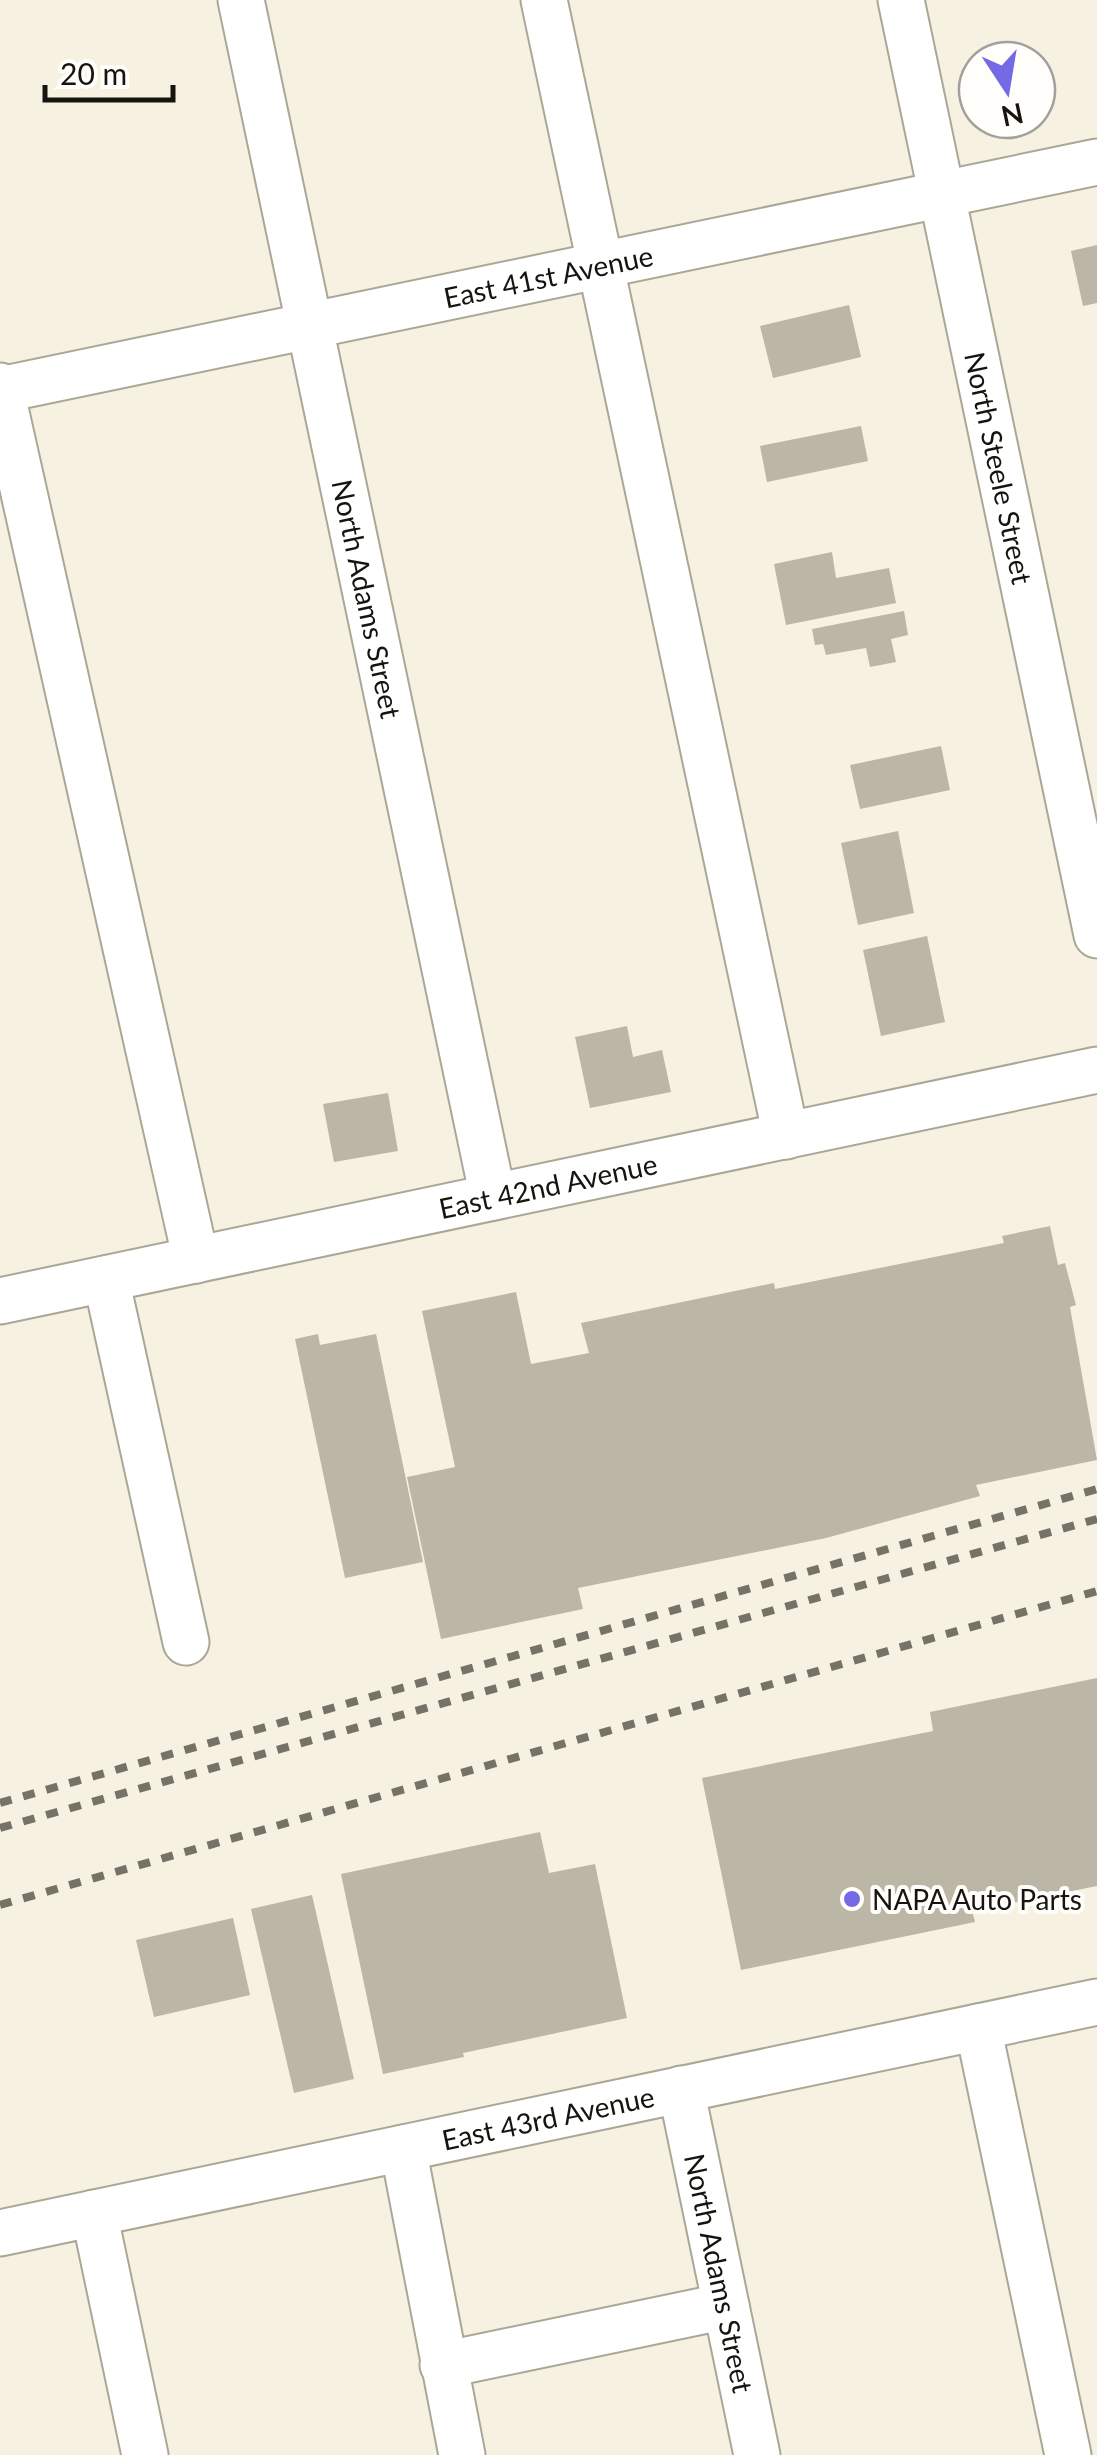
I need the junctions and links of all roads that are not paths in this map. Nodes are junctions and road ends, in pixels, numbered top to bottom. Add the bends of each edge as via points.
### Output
1 (241, 0) edge
2 (544, 0) edge
3 (901, 0) edge
4 (1097, 162) edge
5 (941, 194) junction
6 (601, 264) junction
7 (310, 325) junction
8 (0, 389) edge
9 (1097, 935) edge
10 (1097, 1070) edge
11 (786, 1136) junction
12 (493, 1198) junction
13 (196, 1260) junction
14 (106, 1279) junction
15 (0, 1301) edge
16 (186, 1642) dead end
17 (1097, 2002) edge
18 (978, 2027) junction
19 (681, 2089) junction
20 (402, 2148) junction
21 (94, 2213) junction
22 (0, 2233) edge
23 (726, 2306) junction
24 (444, 2365) junction
25 (145, 2455) edge
26 (462, 2455) edge
27 (756, 2455) edge
28 (1068, 2455) edge

1 - 7 street, North Adams Street
2 - 6 street
3 - 5 street, North Steele Street
4 - 5 street, East 41st Avenue
5 - 6 street, East 41st Avenue
5 - 9 street, North Steele Street
6 - 7 street, East 41st Avenue
6 - 11 street
7 - 8 street, East 41st Avenue
7 - 12 street, North Adams Street
8 - 13 street
10 - 11 street, East 42nd Avenue
11 - 12 street, East 42nd Avenue
12 - 13 street, East 42nd Avenue
13 - 14 street, East 42nd Avenue
14 - 15 street, East 42nd Avenue
14 - 16 street
17 - 18 street, East 43rd Avenue
18 - 19 street, East 43rd Avenue
18 - 28 street
19 - 20 street, East 43rd Avenue
19 - 23 street, North Adams Street
20 - 21 street, East 43rd Avenue
20 - 24 street
21 - 22 street, East 43rd Avenue
21 - 25 street
23 - 24 street
23 - 27 street, North Adams Street
24 - 26 street

